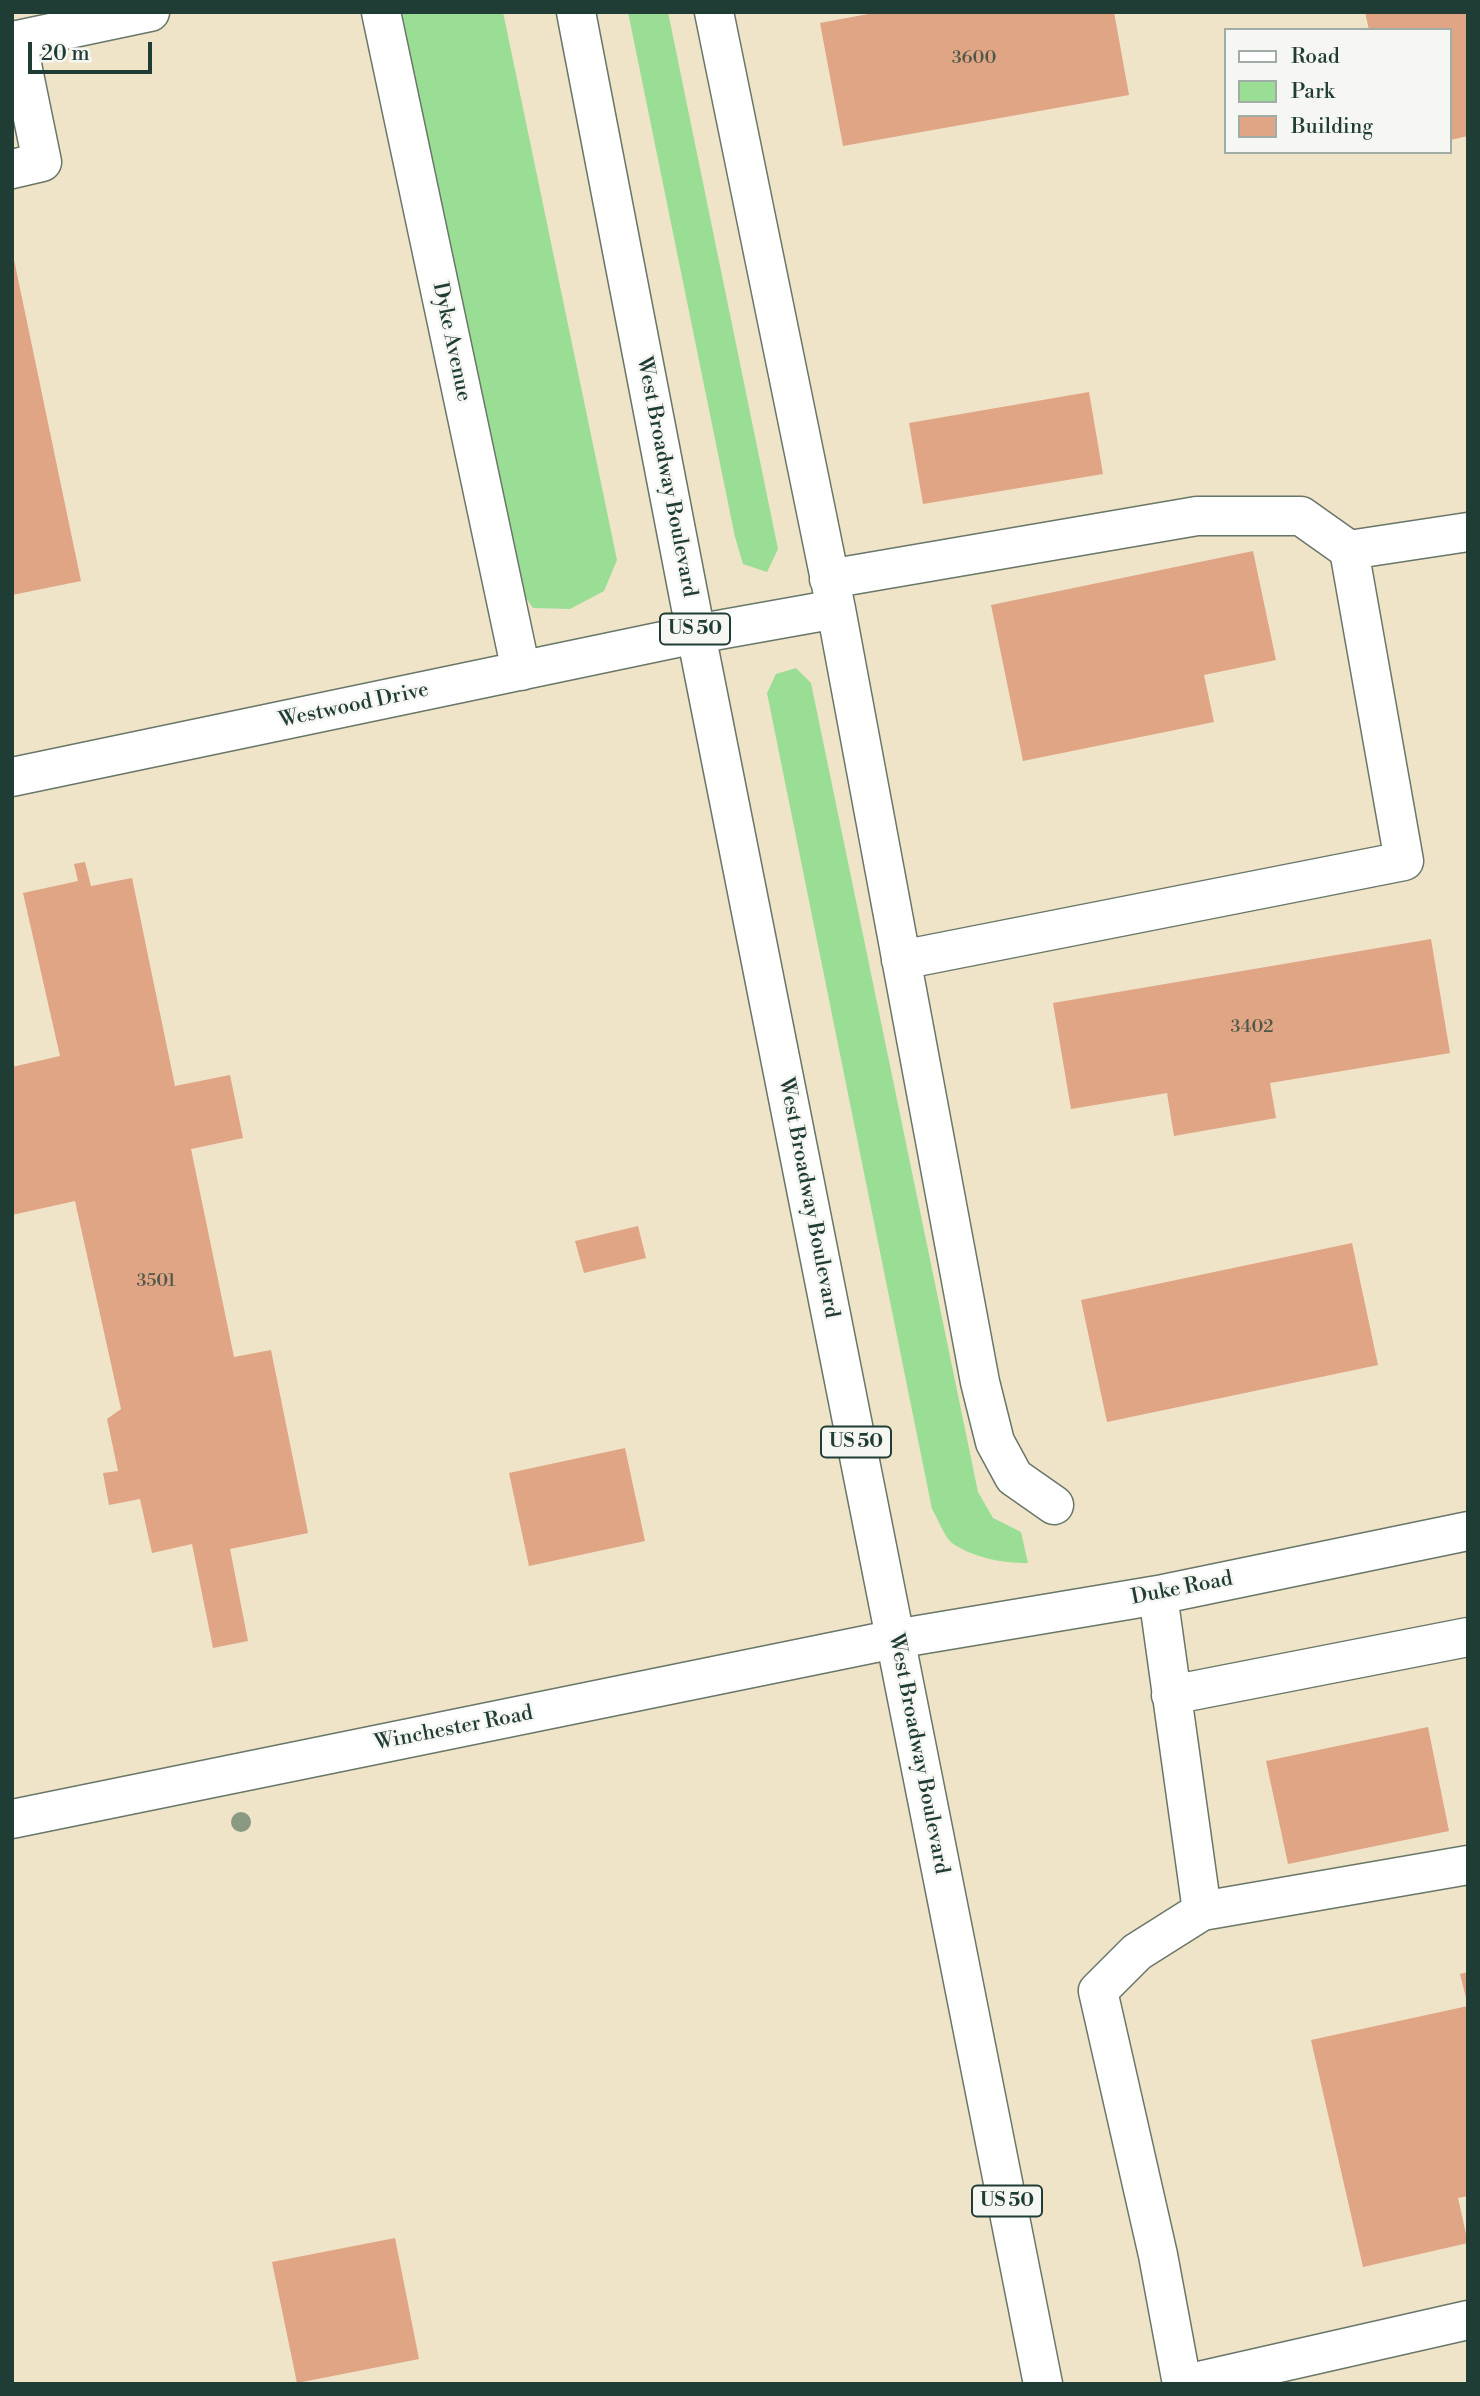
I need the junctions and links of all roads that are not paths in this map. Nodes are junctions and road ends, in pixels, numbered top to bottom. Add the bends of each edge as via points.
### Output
1 (150, 12) edge
2 (382, 12) edge
3 (576, 12) edge
4 (714, 12) edge
5 (14, 34) edge
6 (12, 169) edge
7 (1468, 532) edge
8 (1349, 550) junction
9 (832, 594) junction
10 (696, 634) junction
11 (521, 671) junction
12 (12, 777) edge
13 (901, 960) junction
14 (1054, 1505) dead end
15 (1468, 1531) edge
16 (1158, 1595) junction
17 (1468, 1637) edge
18 (895, 1639) junction
19 (1171, 1695) junction
20 (12, 1819) edge
21 (1468, 1865) edge
22 (1202, 1911) junction
23 (1468, 2320) edge
24 (1043, 2384) edge
25 (1184, 2384) edge

1 - 5 main road
2 - 11 main road, Dyke Avenue
3 - 10 main road, West Broadway Boulevard / US 50
4 - 9 main road
5 - 6 main road via 42,162
7 - 8 main road
8 - 9 main road, Westwood Drive via 1301,516 1197,516
8 - 13 main road via 1404,861
9 - 10 main road, Westwood Drive
9 - 13 main road
10 - 11 main road, Westwood Drive
10 - 18 main road, West Broadway Boulevard / US 50
11 - 12 main road, Westwood Drive
13 - 14 main road via 995,1442 1014,1477
15 - 16 main road, Duke Road
16 - 18 main road, Duke Road
16 - 19 main road
17 - 19 main road
18 - 20 main road, Winchester Road
18 - 24 main road, West Broadway Boulevard / US 50
19 - 22 main road
21 - 22 main road
22 - 25 main road via 1136,1952 1098,1991
23 - 25 main road

